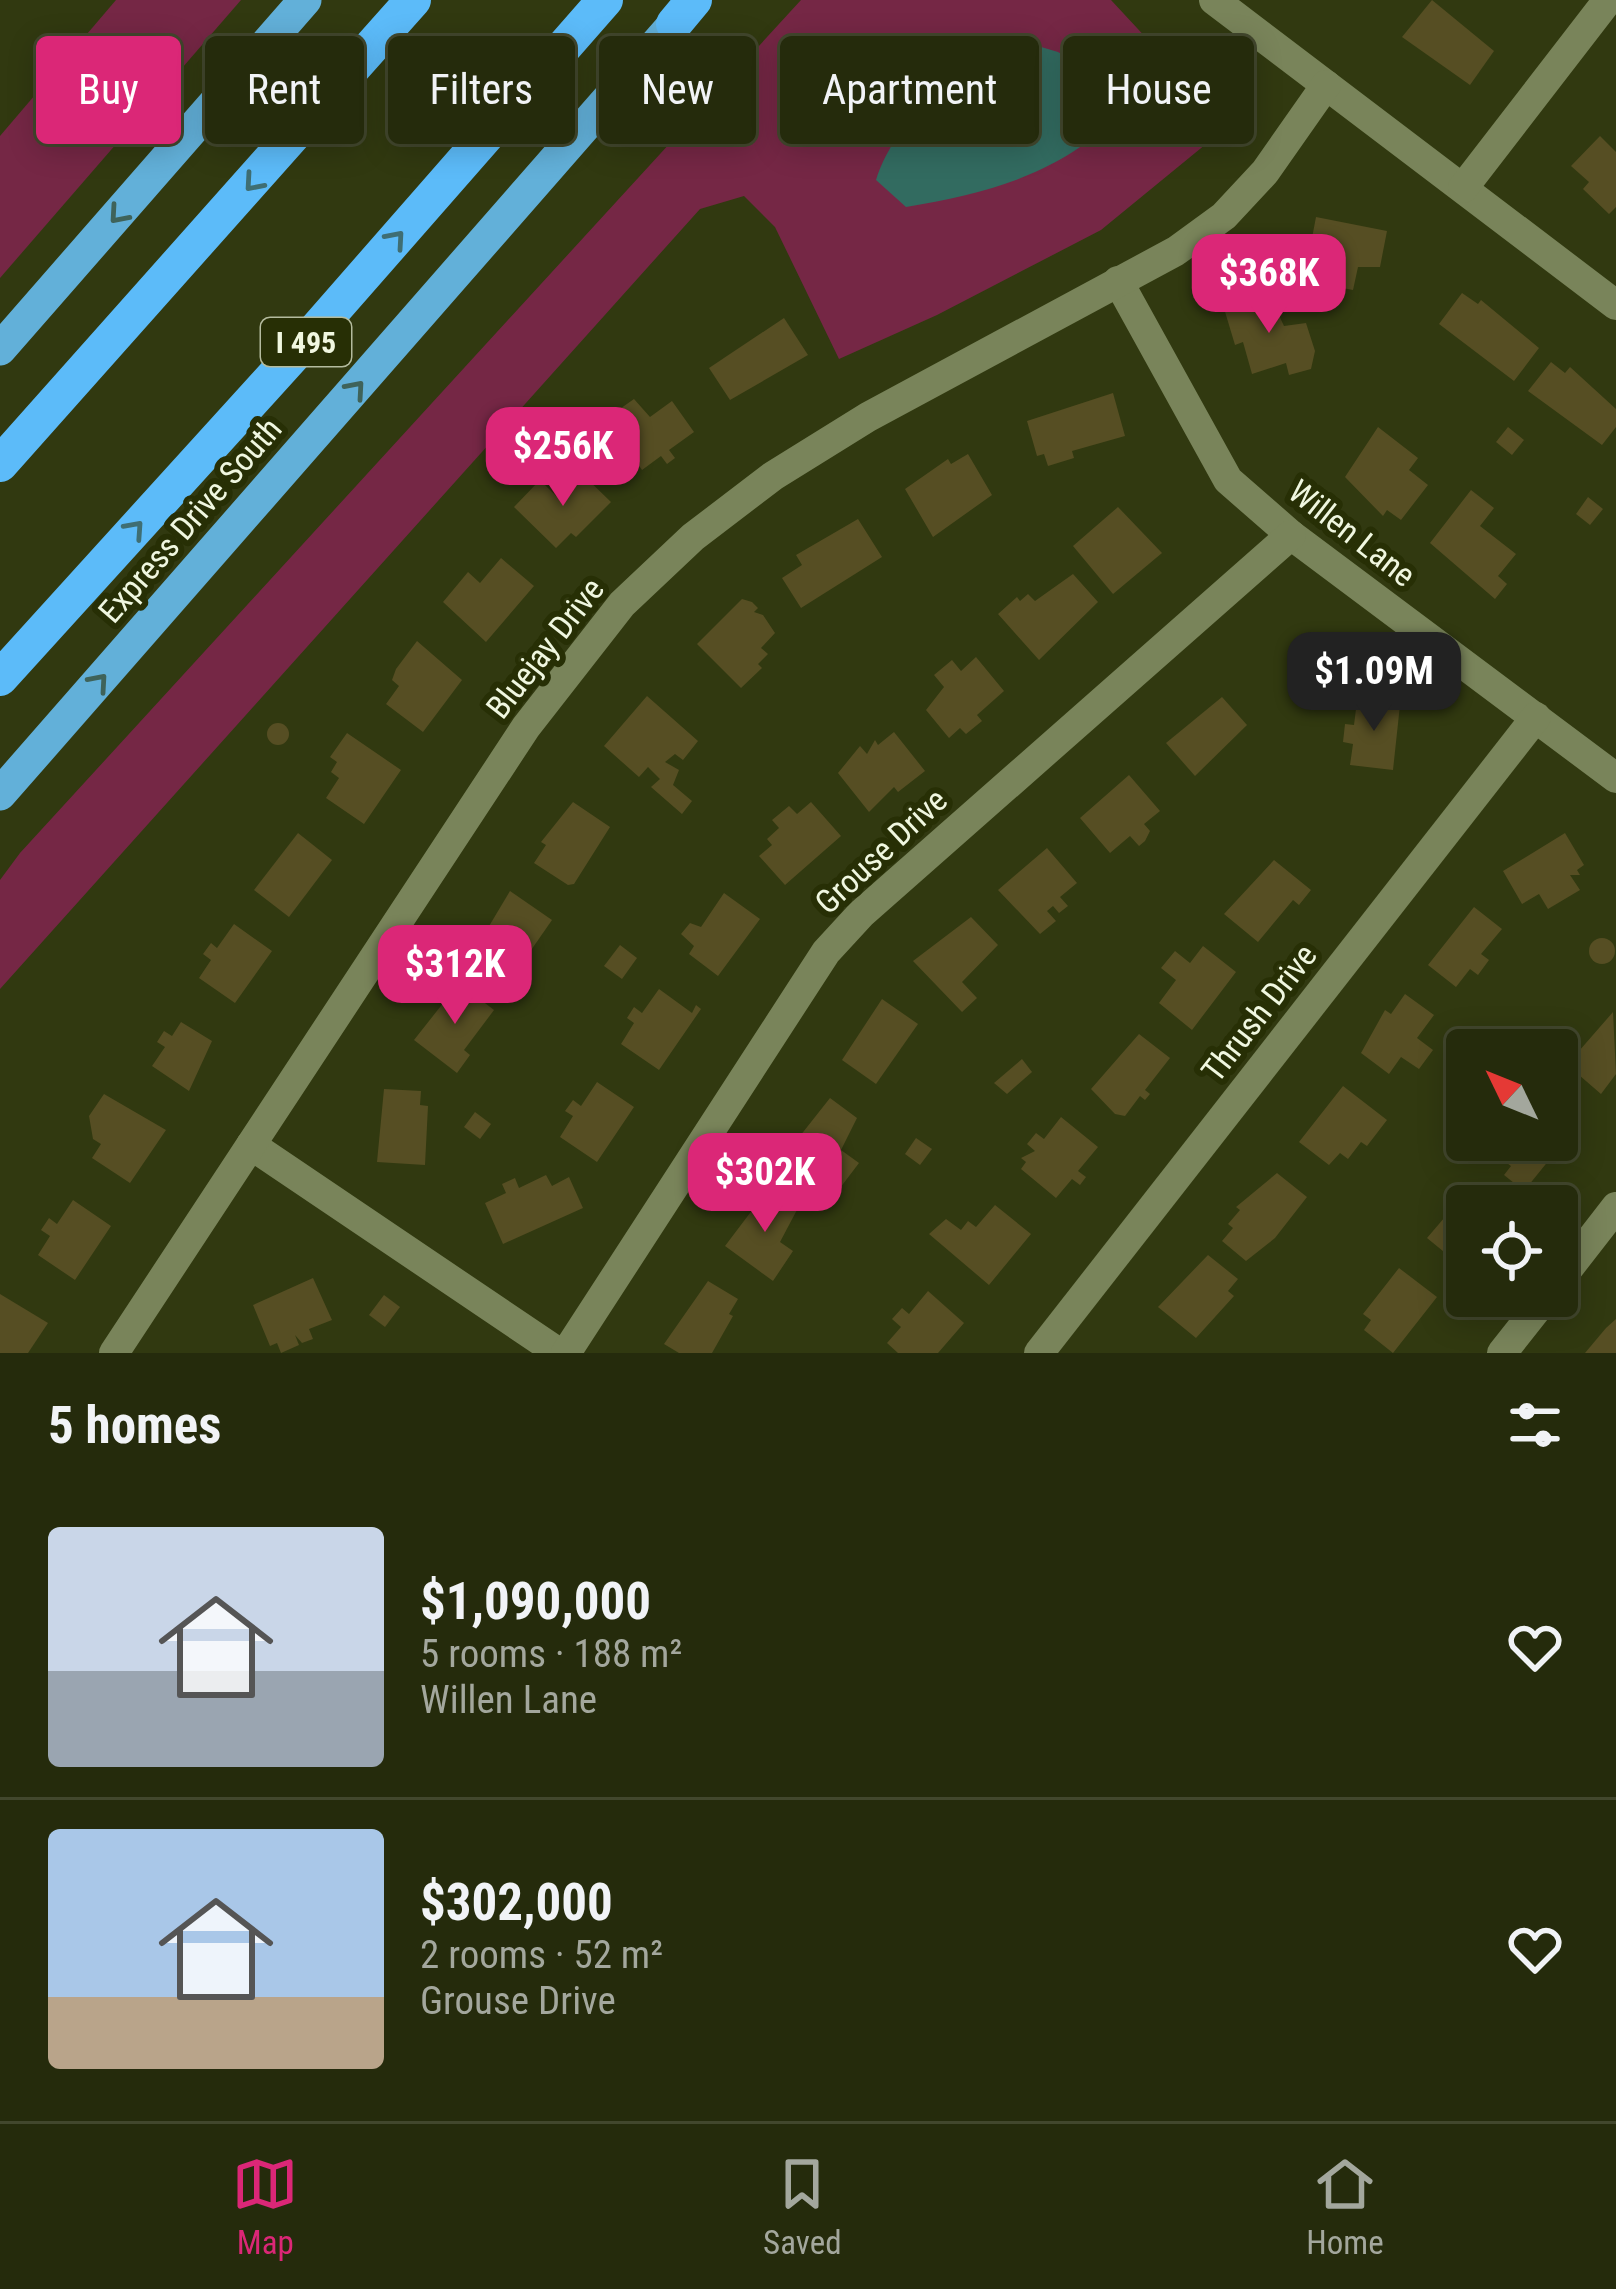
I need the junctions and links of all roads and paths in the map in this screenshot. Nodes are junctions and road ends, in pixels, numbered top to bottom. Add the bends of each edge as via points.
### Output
1 (305, 0) edge
2 (413, 0) edge
3 (605, 0) edge
4 (1214, 0) edge
5 (1608, 0) edge
6 (684, 12) edge
7 (1326, 85) junction
8 (1463, 188) junction
9 (1118, 281) junction
10 (1616, 305) edge
11 (0, 349) edge
12 (0, 464) edge
13 (1291, 535) junction
14 (0, 678) edge
15 (1536, 717) junction
16 (1616, 778) edge
17 (7, 788) edge
18 (250, 1145) junction
19 (1616, 1207) edge
20 (1578, 1256) edge
21 (1530, 1317) edge
22 (114, 1353) edge
23 (563, 1353) edge
24 (1039, 1353) edge
25 (1502, 1353) edge

1 -> 11 highway
2 -> 12 highway
14 -> 3 highway, I 495
4 - 7 street
5 - 8 street
17 -> 6 highway, Express Drive South
7 - 8 street
7 - 9 street, Bluejay Drive via 1224,216
8 - 10 street
9 - 13 street, Willen Lane via 1228,480
9 - 18 street, Bluejay Drive via 773,476 622,604 526,727
13 - 15 street, Willen Lane
13 - 23 street, Grouse Drive via 826,952
15 - 16 street, Willen Lane
15 - 24 street, Thrush Drive
18 - 22 street, Bluejay Drive
18 - 23 street
19 - 20 street
21 - 25 street

